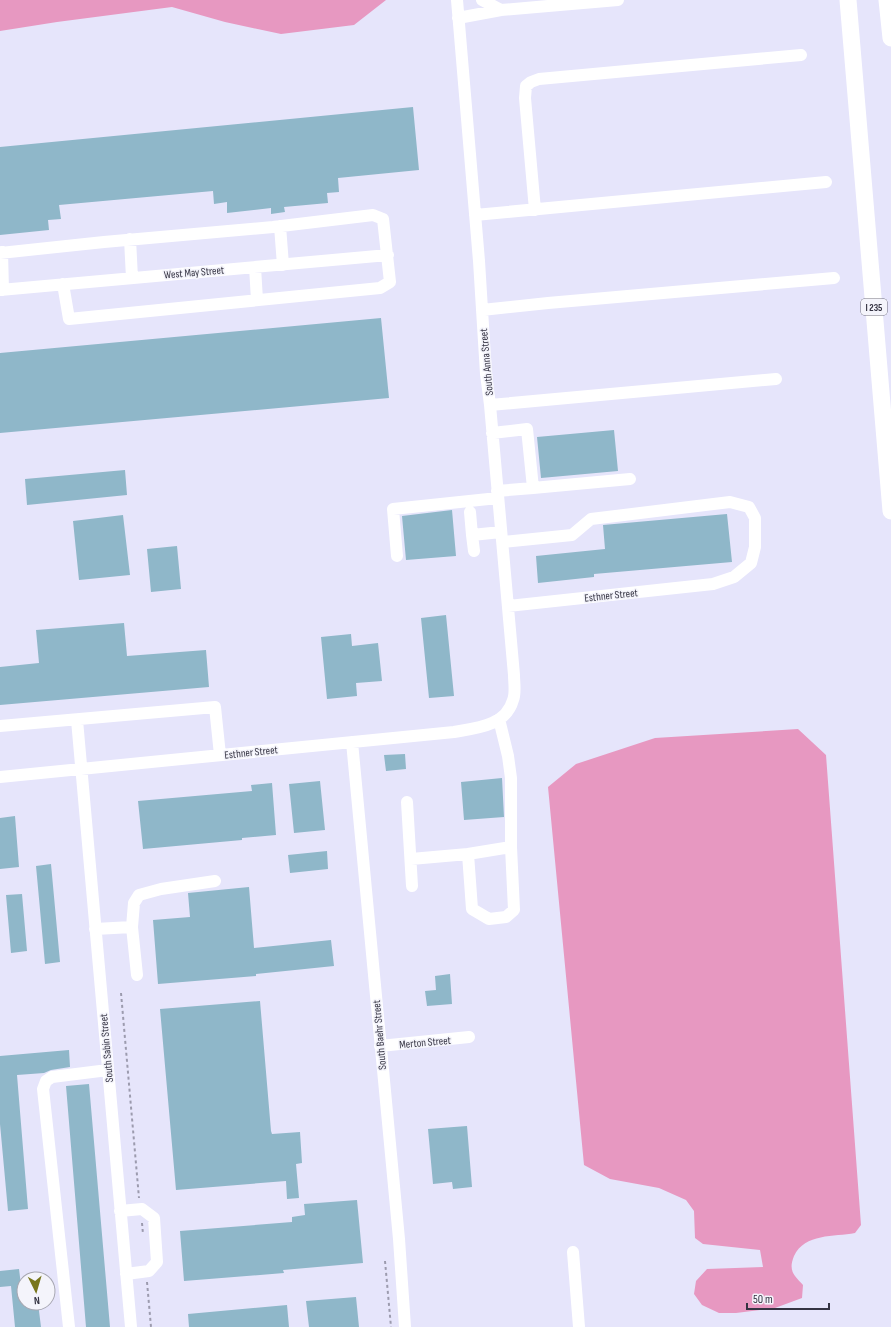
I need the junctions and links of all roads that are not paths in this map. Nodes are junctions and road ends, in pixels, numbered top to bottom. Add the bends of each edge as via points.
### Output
1 (457, 0) edge
2 (482, 0) edge
3 (618, 0) edge
4 (848, 0) edge
5 (888, 0) edge
6 (501, 10) junction
7 (458, 18) junction
8 (891, 38) edge
9 (801, 55) dead end
10 (826, 182) dead end
11 (535, 210) junction
12 (475, 215) junction
13 (280, 226) junction
14 (130, 239) junction
15 (1, 253) edge
16 (388, 255) junction
17 (282, 264) junction
18 (255, 267) junction
19 (132, 278) junction
20 (834, 278) dead end
21 (63, 284) junction
22 (2, 290) edge
23 (257, 300) junction
24 (482, 310) junction
25 (776, 379) dead end
26 (490, 405) junction
27 (492, 433) junction
28 (630, 479) dead end
29 (533, 488) junction
30 (497, 494) junction
31 (891, 511) edge
32 (470, 512) dead end
33 (472, 535) junction
34 (502, 537) junction
35 (474, 551) dead end
36 (397, 556) dead end
37 (508, 606) junction
38 (499, 719) junction
39 (76, 720) junction
40 (0, 726) edge
41 (352, 742) junction
42 (220, 755) junction
43 (82, 769) junction
44 (0, 777) edge
45 (407, 802) dead end
46 (511, 847) junction
47 (468, 854) junction
48 (411, 859) junction
49 (215, 881) dead end
50 (412, 886) dead end
51 (132, 927) junction
52 (95, 929) junction
53 (137, 975) dead end
54 (470, 1037) dead end
55 (380, 1046) junction
56 (108, 1070) junction
57 (120, 1211) junction
58 (573, 1252) dead end
59 (126, 1274) junction
60 (69, 1327) edge
61 (131, 1327) edge
62 (405, 1327) edge
63 (579, 1327) edge

1 - 7 street, South Anna Street
2 - 6 street
3 - 6 street
4 - 31 highway, I 235
5 - 8 highway
6 - 7 street
7 - 12 street, South Anna Street
9 - 11 street via 538,79 531,82 526,86 525,98
10 - 11 street
11 - 12 street
12 - 24 street, South Anna Street
13 - 14 street
13 - 16 street via 373,215 383,218
13 - 17 street
14 - 15 street
14 - 19 street
15 - 22 street
16 - 17 street, West May Street
16 - 23 street via 390,282 380,288
17 - 18 street, West May Street
18 - 19 street, West May Street
18 - 23 street
19 - 21 street, West May Street
20 - 24 street
21 - 22 street, West May Street
21 - 23 street via 69,319
24 - 26 street, South Anna Street
25 - 26 street
26 - 27 street, South Anna Street
27 - 29 street via 527,429
27 - 30 street, South Anna Street
28 - 29 street
29 - 30 street
30 - 34 street, South Anna Street
30 - 36 street via 393,509
32 - 33 street
33 - 34 street, Esthner Street
33 - 35 street
34 - 37 street, South Anna Street
34 - 37 street, Esthner Street via 572,536 591,519 730,502 749,507 755,518 755,547 751,563 734,577 713,584
37 - 38 street, South Anna Street via 514,700 507,713
38 - 41 street, Esthner Street via 485,726 454,732
38 - 46 street via 511,778
39 - 40 street
39 - 42 street via 216,707
39 - 43 street, South Sabin Street
41 - 42 street, Esthner Street
41 - 55 street, South Baehr Street
42 - 43 street, Esthner Street
43 - 44 street, Esthner Street
43 - 52 street, South Sabin Street
45 - 48 street
46 - 47 street
46 - 47 street via 514,910 506,917 489,919 472,909
47 - 48 street
48 - 50 street
49 - 51 street via 161,889 140,896 134,903
51 - 52 street
51 - 53 street
52 - 56 street, South Sabin Street
54 - 55 street, Merton Street
55 - 62 street, South Baehr Street
56 - 57 street, South Sabin Street
56 - 60 street via 52,1077 46,1081 43,1089
57 - 59 street, South Sabin Street
57 - 59 street via 140,1210 154,1218 158,1262 149,1271
58 - 63 street
59 - 61 street, South Sabin Street

